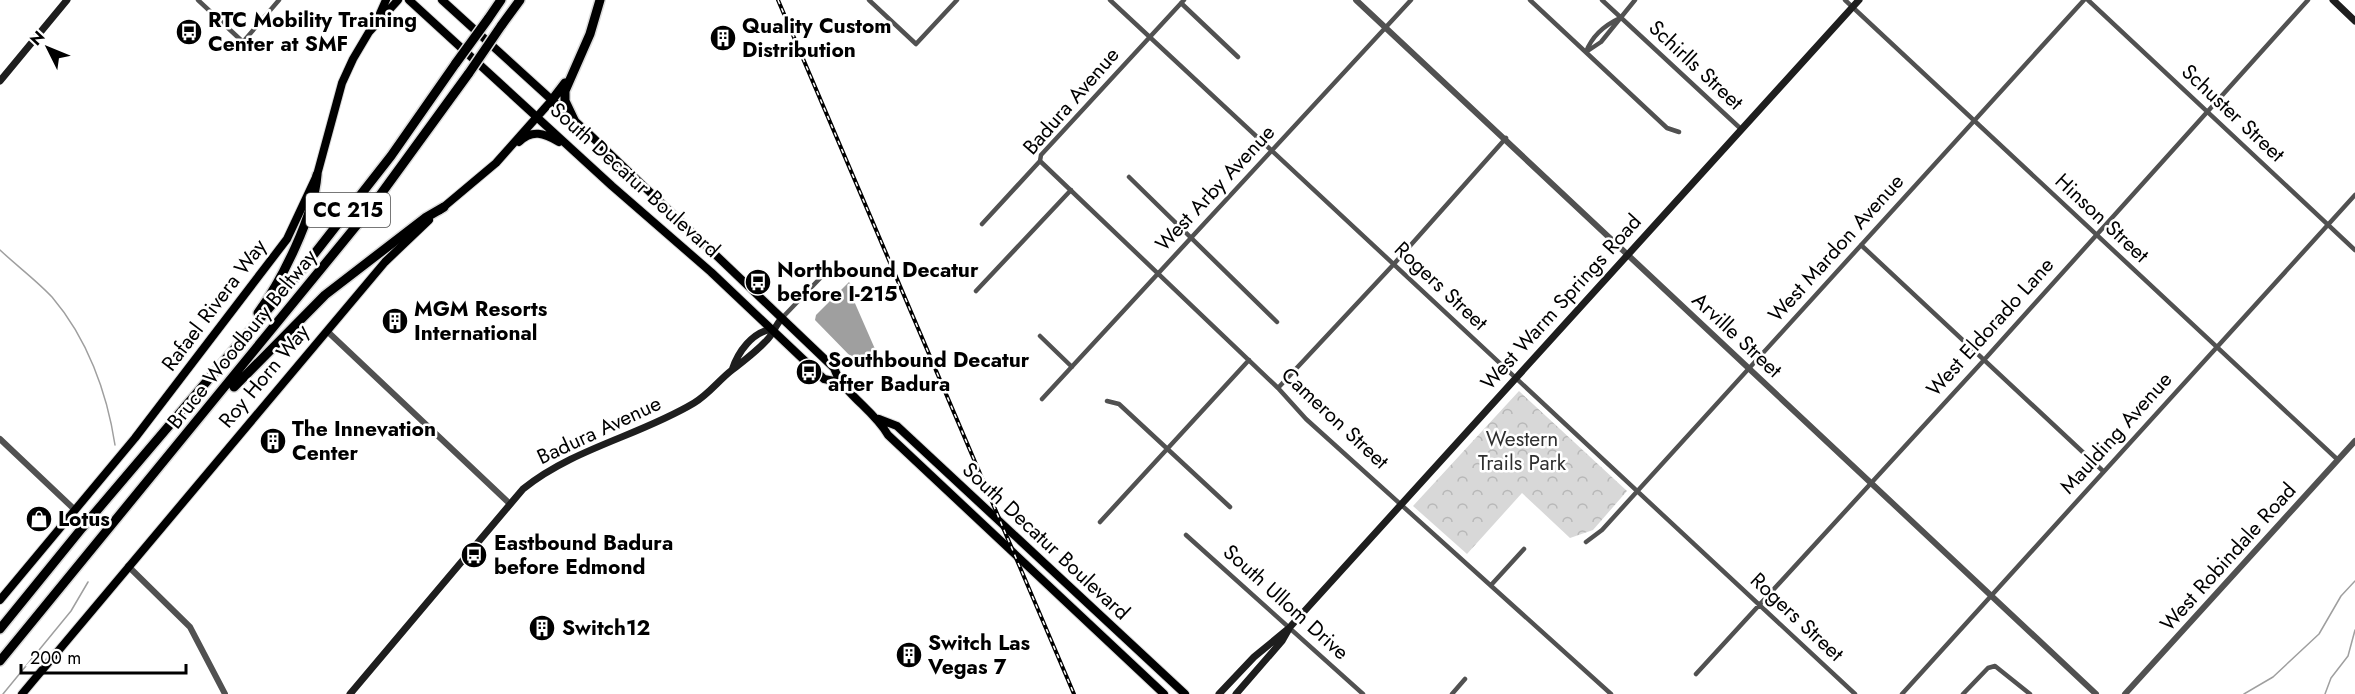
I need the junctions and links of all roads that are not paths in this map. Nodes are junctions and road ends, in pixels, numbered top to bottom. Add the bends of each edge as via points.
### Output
1 (67, 0) edge
2 (198, 0) edge
3 (279, 0) edge
4 (386, 0) edge
5 (398, 0) edge
6 (409, 0) edge
7 (442, 0) edge
8 (501, 0) edge
9 (520, 0) edge
10 (600, 0) edge
11 (869, 0) edge
12 (957, 0) edge
13 (1110, 0) edge
14 (1356, 0) edge
15 (1411, 0) edge
16 (1530, 0) edge
17 (1602, 0) edge
18 (1635, 0) edge
19 (1845, 0) edge
20 (1858, 0) edge
21 (2086, 0) edge
22 (2308, 0) edge
23 (2333, 0) edge
24 (1182, 2) edge
25 (1852, 7) junction
26 (1620, 18) junction
27 (2355, 21) edge
28 (1386, 28) junction
29 (369, 32) junction
30 (1150, 38) junction
31 (1586, 52) junction
32 (1238, 57) dead end
33 (573, 71) junction
34 (0, 81) edge
35 (552, 100) junction
36 (2207, 111) junction
37 (537, 117) junction
38 (574, 120) junction
39 (1974, 121) junction
40 (1741, 129) junction
41 (1679, 132) dead end
42 (1506, 138) junction
43 (575, 152) junction
44 (1272, 152) junction
45 (1040, 161) junction
46 (496, 163) junction
47 (317, 175) junction
48 (1129, 177) dead end
49 (1071, 190) junction
50 (2355, 195) edge
51 (444, 207) junction
52 (982, 224) dead end
53 (2328, 225) junction
54 (2095, 234) junction
55 (1191, 239) junction
56 (1861, 245) junction
57 (2355, 250) edge
58 (1628, 253) junction
59 (1393, 265) junction
60 (826, 272) dead end
61 (1158, 274) junction
62 (976, 291) dead end
63 (782, 318) junction
64 (1277, 322) dead end
65 (772, 329) junction
66 (327, 331) junction
67 (1040, 336) dead end
68 (2216, 347) junction
69 (234, 351) junction
70 (1248, 360) junction
71 (1984, 360) junction
72 (1072, 367) junction
73 (1748, 368) junction
74 (732, 370) junction
75 (1515, 377) junction
76 (839, 382) junction
77 (1278, 388) junction
78 (1042, 399) dead end
79 (1107, 401) dead end
80 (879, 419) junction
81 (188, 434) junction
82 (0, 440) edge
83 (2355, 441) edge
84 (1167, 448) junction
85 (2338, 460) junction
86 (2103, 471) junction
87 (1872, 482) junction
88 (1637, 491) junction
89 (1401, 502) junction
90 (510, 503) junction
91 (1230, 507) dead end
92 (75, 510) junction
93 (1100, 522) dead end
94 (1186, 535) dead end
95 (1586, 542) dead end
96 (1524, 549) dead end
97 (128, 566) junction
98 (1492, 584) junction
99 (1992, 595) junction
100 (0, 600) edge
101 (1760, 604) junction
102 (1290, 627) junction
103 (0, 628) edge
104 (0, 661) edge
105 (1696, 674) dead end
106 (1466, 679) dead end
107 (22, 694) edge
108 (225, 694) edge
109 (350, 694) edge
110 (1164, 694) edge
111 (1185, 694) edge
112 (1219, 694) edge
113 (1236, 694) edge
114 (1363, 694) edge
115 (1452, 694) edge
116 (1611, 694) edge
117 (1855, 694) edge
118 (1902, 694) edge
119 (1963, 694) edge
120 (2030, 694) edge
121 (2096, 694) edge
122 (2125, 694) edge

1 - 34 main road
2 - 3 street via 243,42
4 - 29 main road
5 - 29 main road, Rafael Rivera Way
6 - 37 main road, South Decatur Boulevard
7 - 35 main road, South Decatur Boulevard
8 - 69 highway, Bruce Woodbury Beltway / CC 215, bridge via 391,156
9 - 81 highway, Bruce Woodbury Beltway / CC 215, bridge via 370,209
10 - 33 highway
11 - 12 street via 916,44
13 - 30 street, Rogers Street
14 - 28 street, Arville Street
15 - 28 street, West Arby Avenue
16 - 31 street
17 - 26 street, Schirlls Street
18 - 26 street
19 - 25 street, Hinson Street
20 - 25 main road, West Warm Springs Road
21 - 36 street, Schuster Street
21 - 39 street, West Mardon Avenue
22 - 36 street, West Eldorado Lane
23 - 27 main road
24 - 30 street, Badura Avenue
24 - 32 street
25 - 39 street, Hinson Street
25 - 40 main road, West Warm Springs Road
26 - 31 street via 1607,24
26 - 40 street, Schirlls Street
28 - 42 street, Arville Street
28 - 44 street, West Arby Avenue
29 - 47 main road, Rafael Rivera Way via 342,83
30 - 44 street, Rogers Street
30 - 45 street, Badura Avenue via 1041,155
31 - 41 street via 1667,128
33 - 35 highway
33 - 38 highway via 564,95
35 - 37 main road, Roy Horn Way
35 - 38 main road, South Decatur Boulevard
36 - 53 street, Schuster Street
36 - 54 street, West Eldorado Lane
37 - 43 main road, South Decatur Boulevard
37 - 46 main road, Roy Horn Way
38 - 63 main road, South Decatur Boulevard
39 - 54 street, Hinson Street
39 - 56 street, West Mardon Avenue
40 - 58 main road, West Warm Springs Road
42 - 58 street, Arville Street
42 - 59 street
43 - 46 main road via 549,136 534,133
43 - 65 main road, South Decatur Boulevard
44 - 55 street, West Arby Avenue
44 - 59 street, Rogers Street
45 - 49 street, Cameron Street
45 - 52 street, Badura Avenue
46 - 51 main road, Roy Horn Way
47 - 69 highway via 316,191 303,229 266,302
47 - 92 main road, Rafael Rivera Way via 287,239 159,408
48 - 55 street
49 - 61 street, Cameron Street
49 - 62 street
50 - 53 street, Maulding Avenue
51 - 66 main road, Roy Horn Way via 398,248
51 - 81 highway via 325,295
53 - 57 street, Schuster Street
53 - 68 street, Maulding Avenue
54 - 68 street, Hinson Street
54 - 71 street, West Eldorado Lane
55 - 61 street, West Arby Avenue
55 - 64 street
56 - 71 street
56 - 73 street, West Mardon Avenue
58 - 73 street, Arville Street
58 - 75 main road, West Warm Springs Road
59 - 75 street, Rogers Street
59 - 77 street
60 - 63 street, Badura Avenue
61 - 70 street, Cameron Street
61 - 72 street, West Arby Avenue
63 - 65 main road, Badura Avenue
63 - 76 main road, South Decatur Boulevard via 834,368
65 - 74 main road, Badura Avenue via 770,338
65 - 74 main road, Badura Avenue via 761,331 737,354
65 - 76 main road, South Decatur Boulevard via 824,379
66 - 90 street
66 - 97 main road, Roy Horn Way
67 - 72 street
68 - 85 street, Hinson Street
68 - 86 street, Maulding Avenue
69 - 103 highway, Bruce Woodbury Beltway / CC 215
70 - 77 street, Cameron Street
70 - 84 street
71 - 86 street
71 - 87 street, West Eldorado Lane
72 - 78 street, West Arby Avenue
73 - 87 street, Arville Street
73 - 88 street, West Mardon Avenue
74 - 90 main road, Badura Avenue via 695,402 572,457 541,475
75 - 88 street, Rogers Street
75 - 89 main road, West Warm Springs Road
76 - 80 main road, South Decatur Boulevard
77 - 89 street, Cameron Street via 1306,419
79 - 84 street via 1119,404
80 - 110 main road, South Decatur Boulevard via 888,435
80 - 111 main road, South Decatur Boulevard via 897,426
81 - 104 highway, Bruce Woodbury Beltway / CC 215
82 - 92 street
83 - 85 street, West Robindale Road
84 - 91 street
84 - 93 street
85 - 122 street, West Robindale Road
86 - 99 street, Maulding Avenue
87 - 99 street, Arville Street
87 - 101 street, West Eldorado Lane
88 - 95 street, West Mardon Avenue
88 - 101 street, Rogers Street
89 - 98 street, Cameron Street
89 - 102 main road, West Warm Springs Road
90 - 109 main road, Badura Avenue
92 - 100 main road, Rafael Rivera Way
94 - 102 street, South Ullom Drive
96 - 98 street
97 - 107 main road, Roy Horn Way
97 - 108 street via 190,627
98 - 116 street, Cameron Street
99 - 118 street, Maulding Avenue
99 - 121 street, Arville Street
101 - 105 street, West Eldorado Lane
101 - 117 street, Rogers Street
102 - 112 main road, West Warm Springs Road
102 - 113 main road, West Warm Springs Road
102 - 114 street, South Ullom Drive
106 - 115 street
119 - 120 street via 1988,668 1995,666

